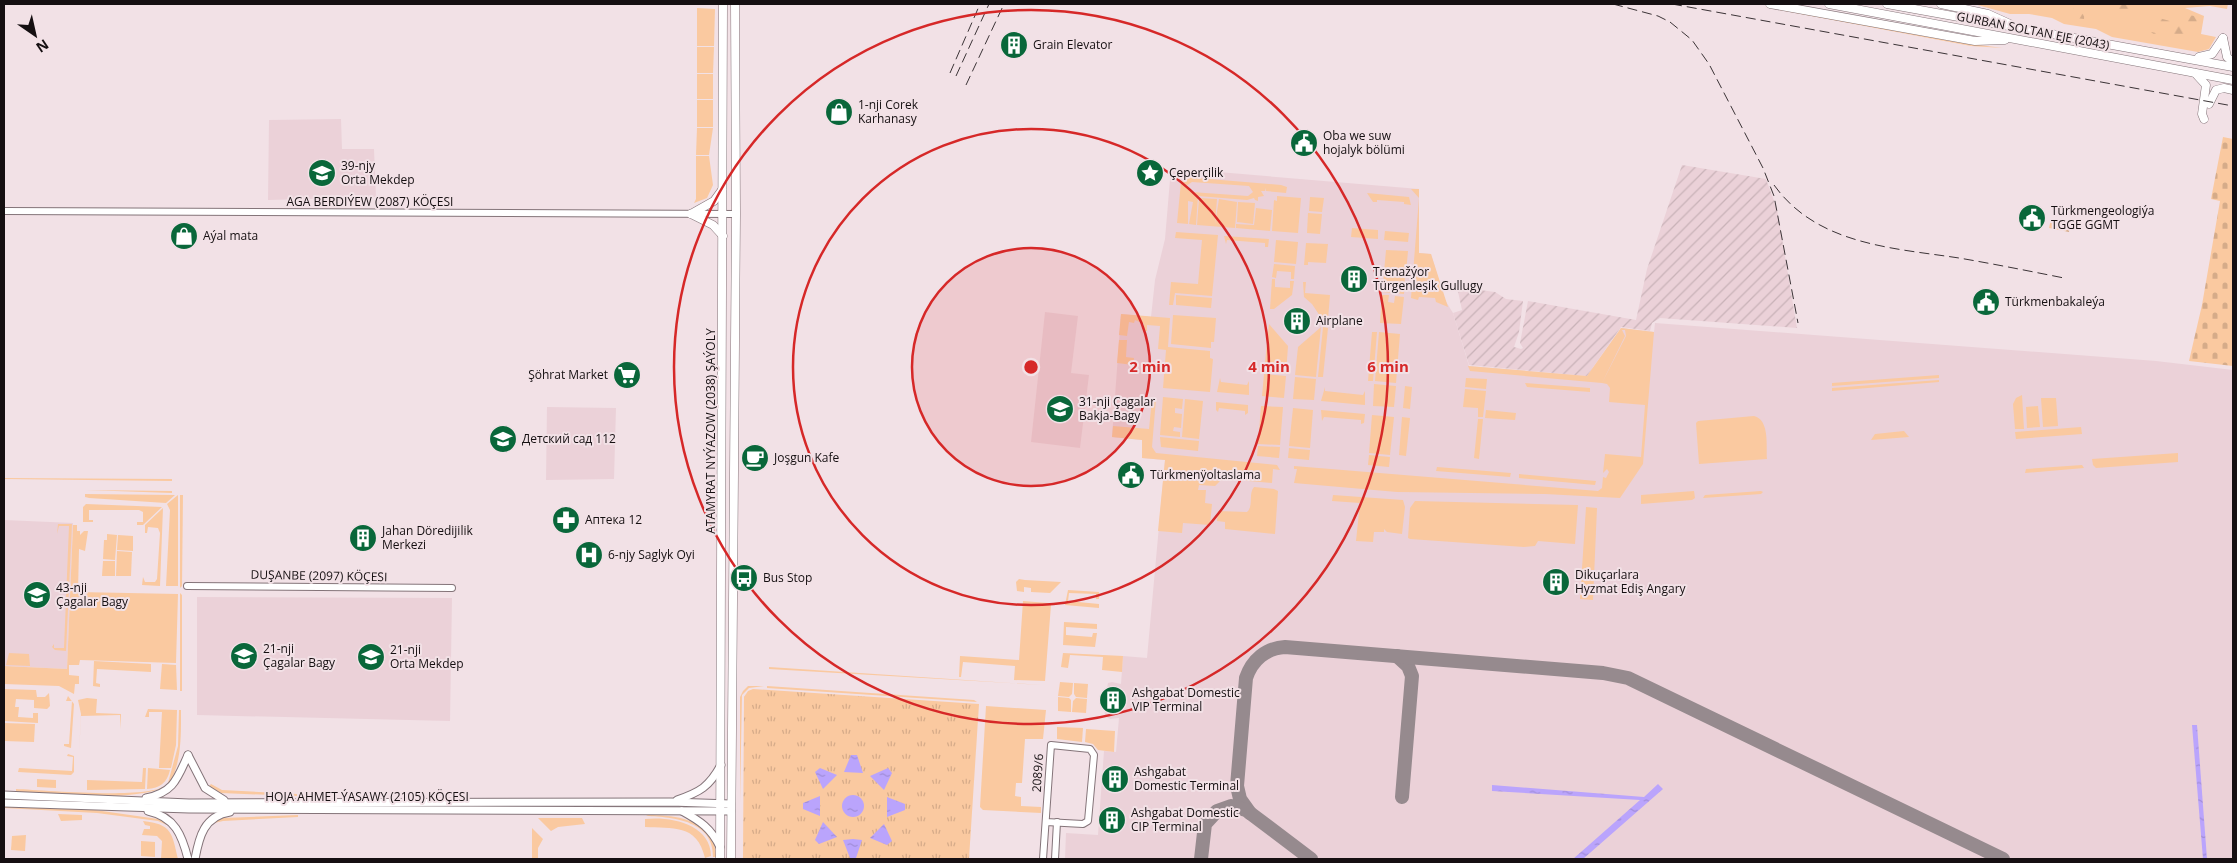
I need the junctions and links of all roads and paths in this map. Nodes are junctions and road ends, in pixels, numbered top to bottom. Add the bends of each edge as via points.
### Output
1 (723, 4) edge
2 (735, 4) edge
3 (1770, 4) edge
4 (1828, 4) edge
5 (1887, 4) edge
6 (1941, 4) edge
7 (2019, 28) junction
8 (2016, 40) junction
9 (2190, 58) junction
10 (2233, 62) edge
11 (2233, 67) edge
12 (2196, 72) junction
13 (2233, 80) edge
14 (2233, 90) edge
15 (723, 188) junction
16 (4, 211) edge
17 (691, 214) junction
18 (723, 214) junction
19 (736, 214) junction
20 (723, 236) junction
21 (187, 586) dead end
22 (452, 588) dead end
23 (721, 763) junction
24 (4, 795) edge
25 (227, 801) junction
26 (4, 802) edge
27 (672, 802) junction
28 (135, 804) junction
29 (721, 807) junction
30 (731, 808) junction
31 (257, 809) junction
32 (679, 810) junction
33 (1046, 819) junction
34 (1057, 822) junction
35 (720, 849) junction
36 (188, 859) edge
37 (196, 859) edge
38 (720, 859) edge
39 (731, 859) edge
40 (1043, 859) edge
41 (1055, 859) edge

1 - 15 main road, ATAMYRAT NYÝAZOW (2038) ŞAÝOLY
2 - 19 main road, ATAMYRAT NYÝAZOW (2038) ŞAÝOLY
3 - 8 main road via 1975,41
4 - 8 main road, GURBAN SOLTAN EJE (2043)
5 - 7 main road, GURBAN SOLTAN EJE (2043)
6 - 7 main road via 1988,14
7 - 9 main road, GURBAN SOLTAN EJE (2043)
8 - 12 main road, GURBAN SOLTAN EJE (2043)
9 - 10 main road via 2212,54 2223,38 2227,57
9 - 11 main road, GURBAN SOLTAN EJE (2043)
12 - 13 main road, GURBAN SOLTAN EJE (2043)
12 - 14 main road via 2206,85 2204,119 2213,93 2220,89
15 - 17 main road via 714,201
15 - 18 main road, ATAMYRAT NYÝAZOW (2038) ŞAÝOLY
16 - 17 street, AGA BERDIÝEW (2087) KÖÇESI
17 - 18 street, AGA BERDIÝEW (2087) KÖÇESI
17 - 20 main road via 713,224
18 - 19 street, AGA BERDIÝEW (2087) KÖÇESI
18 - 20 main road, ATAMYRAT NYÝAZOW (2038) ŞAÝOLY
19 - 30 main road, ATAMYRAT NYÝAZOW (2038) ŞAÝOLY
20 - 23 main road, ATAMYRAT NYÝAZOW (2038) ŞAÝOLY
21 - 22 street, DUŞANBE (2097) KÖÇESI
23 - 27 main road via 708,786
23 - 29 main road, ATAMYRAT NYÝAZOW (2038) ŞAÝOLY
24 - 28 main road, HOJA AHMET ÝASAWY (2105) KÖÇESI
25 - 27 main road, HOJA AHMET ÝASAWY (2105) KÖÇESI
25 - 28 main road, HOJA AHMET ÝASAWY (2105) KÖÇESI
25 - 28 main road via 205,788 188,755 168,790
26 - 28 main road, HOJA AHMET ÝASAWY (2105) KÖÇESI
27 - 29 main road, HOJA AHMET ÝASAWY (2105) KÖÇESI
28 - 31 main road, HOJA AHMET ÝASAWY (2105) KÖÇESI
28 - 36 main road via 174,823
29 - 30 main road, HOJA AHMET ÝASAWY (2105) KÖÇESI
29 - 32 main road, HOJA AHMET ÝASAWY (2105) KÖÇESI
29 - 35 main road, ATAMYRAT NYÝAZOW (2038) ŞAÝOLY
30 - 39 main road, ATAMYRAT NYÝAZOW (2038) ŞAÝOLY
31 - 32 main road, HOJA AHMET ÝASAWY (2105) KÖÇESI
31 - 37 main road via 225,813 211,819 200,836
32 - 35 main road via 704,824 713,833
33 - 34 street
33 - 34 street, 2089/6 via 1051,745 1090,749 1094,755 1088,821 1085,824
33 - 40 street, 2089/6
34 - 41 street
35 - 38 main road, ATAMYRAT NYÝAZOW (2038) ŞAÝOLY

